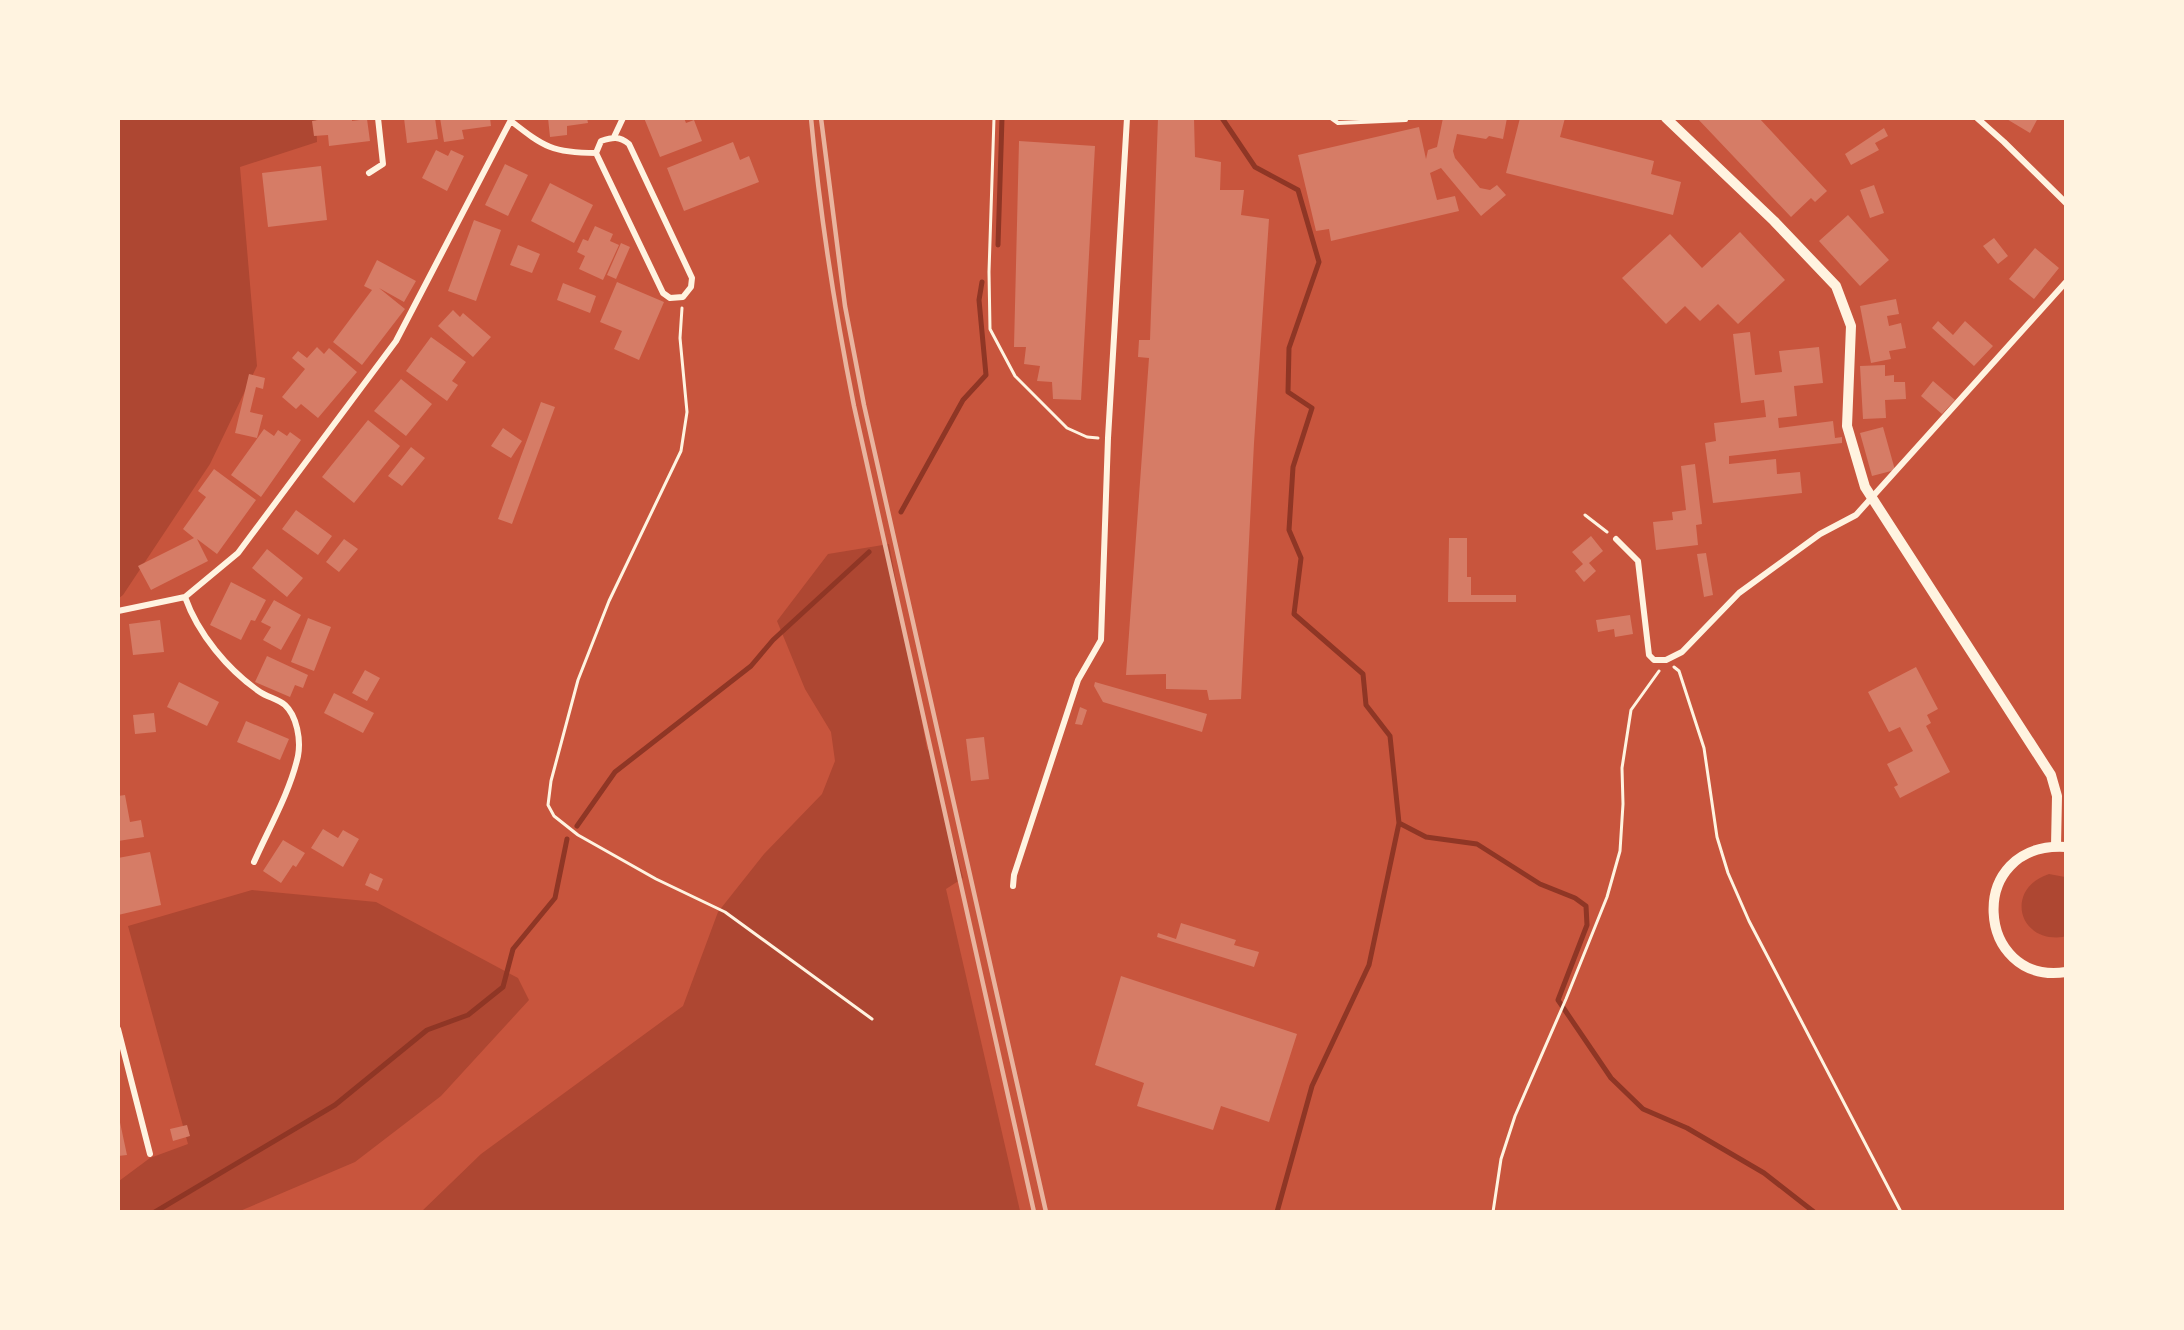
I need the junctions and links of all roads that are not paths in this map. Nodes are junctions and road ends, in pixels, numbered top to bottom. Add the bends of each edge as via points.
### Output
1 (378, 118) edge
2 (623, 118) edge
3 (1127, 118) edge
4 (1331, 118) edge
5 (1666, 118) edge
6 (1977, 118) edge
7 (512, 120) edge
8 (1406, 120) edge
9 (614, 137) junction
10 (596, 153) junction
11 (369, 173) dead end
12 (2066, 203) edge
13 (2066, 282) edge
14 (1872, 499) junction
15 (1616, 539) road end
16 (185, 597) junction
17 (118, 611) edge
18 (2061, 847) edge
19 (254, 862) dead end
20 (1013, 886) dead end
21 (2066, 972) edge
22 (118, 1029) edge
23 (150, 1154) dead end

1 - 11 street via 383,164
2 - 9 street
3 - 20 street via 1108,438 1101,640 1078,680
4 - 8 lane via 1338,123
5 - 14 street via 1836,286 1851,326 1847,426 1863,482
6 - 12 street
7 - 10 street via 542,145 567,153
7 - 16 street via 396,340 238,553
9 - 10 street via 601,141
9 - 10 street via 629,144 692,278 683,297 670,298 663,293
13 - 14 street
14 - 15 street via 1856,515 1820,534 1739,592 1702,634 1666,660 1654,660 1649,655 1638,561
14 - 18 street via 2051,775 2057,796
16 - 17 street
16 - 19 street via 192,617 231,667 261,693 285,705 298,730 298,754 291,779
18 - 21 street via 2029,852 2011,864 1999,880 1992,900 2000,942 2015,958 2034,970
22 - 23 street

